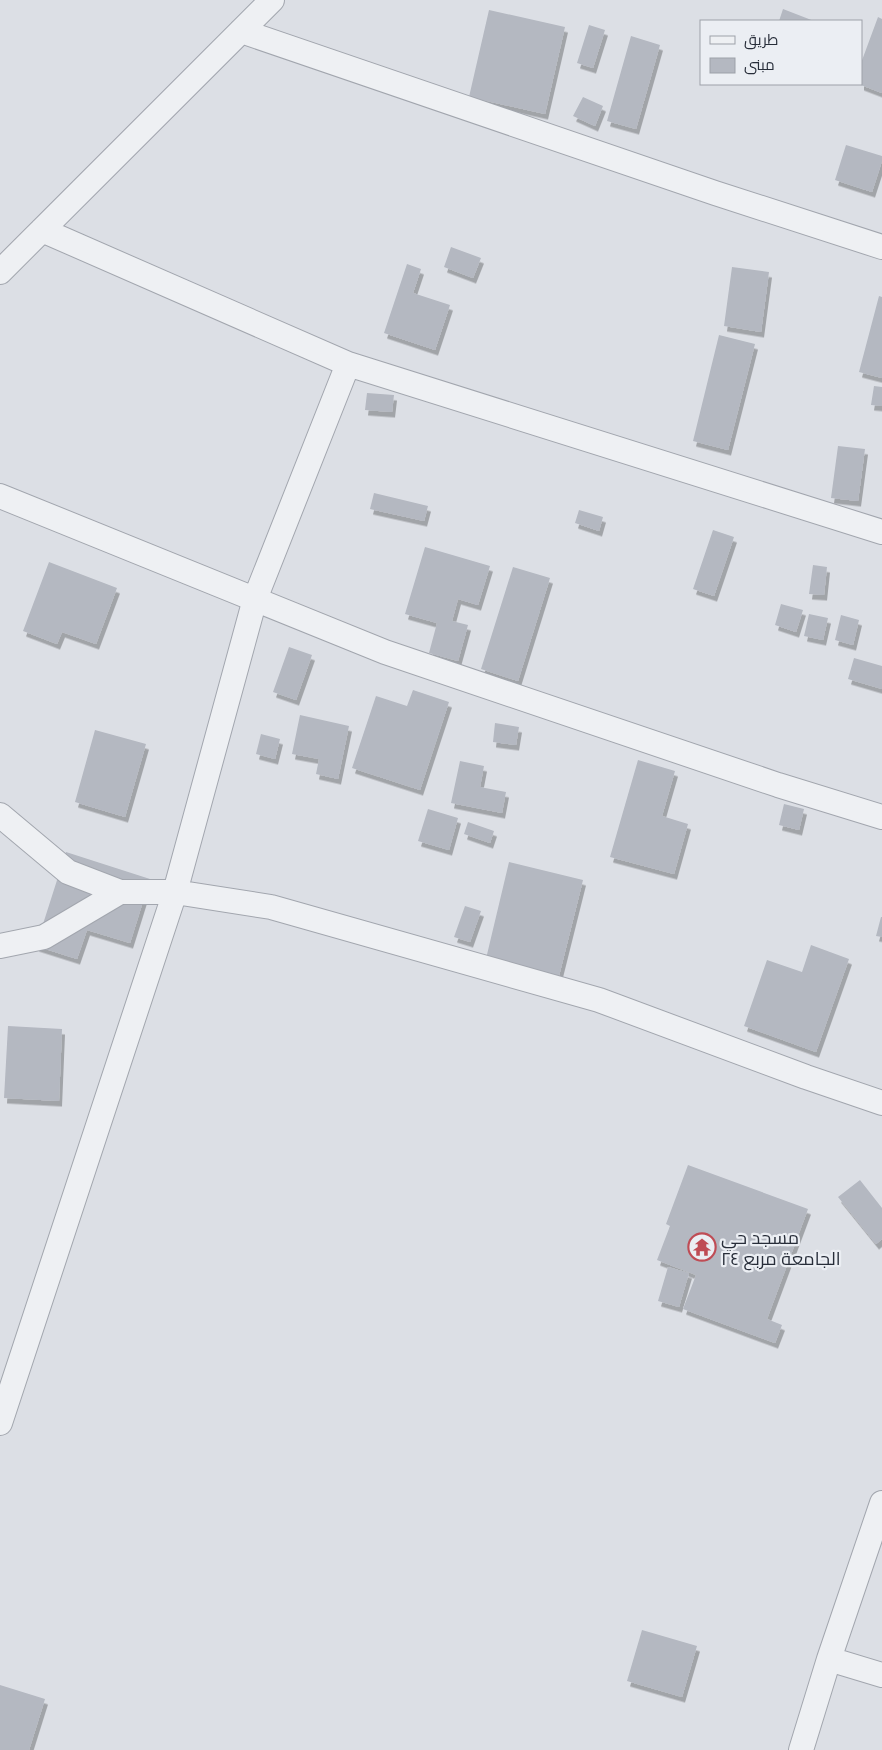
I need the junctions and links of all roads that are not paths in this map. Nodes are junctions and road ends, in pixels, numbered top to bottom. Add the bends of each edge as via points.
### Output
1 (272, 0) edge
2 (241, 31) junction
3 (42, 230) junction
4 (882, 247) edge
5 (1, 269) edge
6 (348, 364) junction
7 (0, 496) edge
8 (882, 532) edge
9 (254, 599) junction
10 (0, 815) edge
11 (882, 817) edge
12 (120, 892) junction
13 (175, 892) junction
14 (0, 946) edge
15 (882, 1103) edge
16 (0, 1423) edge
17 (882, 1503) edge
18 (829, 1659) junction
19 (882, 1675) edge
20 (801, 1750) edge

1 - 2 street
2 - 3 street
2 - 4 street
3 - 5 street
3 - 6 street
6 - 8 street
6 - 9 street
7 - 9 street
9 - 11 street via 385,652
9 - 13 street
10 - 12 street via 68,872
12 - 13 street
12 - 14 street via 44,937
13 - 15 street via 272,907 598,1000
13 - 16 street
17 - 18 street
18 - 19 street
18 - 20 street

